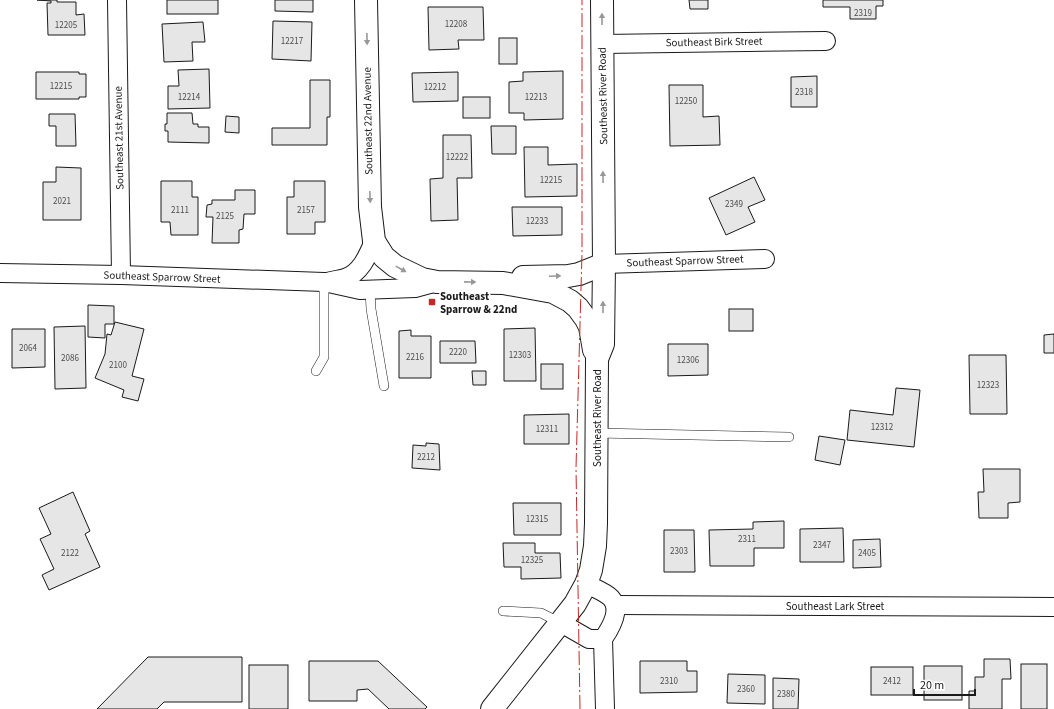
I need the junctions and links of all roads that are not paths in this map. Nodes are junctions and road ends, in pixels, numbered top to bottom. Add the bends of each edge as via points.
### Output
1 (117, 0) edge
2 (366, 0) edge
3 (602, 0) edge
4 (826, 41) dead end
5 (602, 44) junction
6 (374, 242) junction
7 (765, 259) dead end
8 (604, 264) junction
9 (0, 273) edge
10 (121, 275) junction
11 (324, 282) junction
12 (437, 282) junction
13 (503, 283) junction
14 (370, 290) junction
15 (597, 359) junction
16 (316, 371) dead end
17 (384, 386) dead end
18 (597, 433) junction
19 (789, 437) dead end
20 (586, 584) junction
21 (616, 605) junction
22 (1054, 607) edge
23 (503, 611) dead end
24 (561, 623) junction
25 (603, 639) junction
26 (492, 709) edge
27 (605, 709) edge

1 - 10 street, Southeast 21st Avenue
2 -> 6 street, Southeast 22nd Avenue via 369,181
5 -> 3 street, Southeast River Road
4 - 5 street, Southeast Birk Street
8 -> 5 street, Southeast River Road
6 - 11 street, Southeast Sparrow Street via 368,256 356,271 347,277
6 -> 12 street, Southeast Sparrow Street via 384,257 395,266 422,279
7 - 8 street, Southeast Sparrow Street
13 -> 8 street via 524,277 578,274
15 -> 8 street, Southeast River Road via 603,344
9 - 10 street, Southeast Sparrow Street
10 - 11 street, Southeast Sparrow Street
11 - 14 street, Southeast Sparrow Street
11 - 16 lane via 324,357
12 -> 13 street, Southeast Sparrow Street
12 - 14 street, Southeast Sparrow Street via 415,288
13 - 15 street, Southeast Sparrow Street via 553,292 570,301 586,319
14 - 17 lane
15 - 18 street, Southeast River Road
18 - 19 lane
18 - 20 street, Southeast River Road via 595,546
20 - 21 street via 611,598
20 - 24 street, Southeast River Road
21 - 22 street, Southeast Lark Street
21 - 25 street via 615,615
23 - 24 lane via 541,613
24 - 25 street via 589,639
24 - 26 street, Southeast River Road
25 - 27 street

